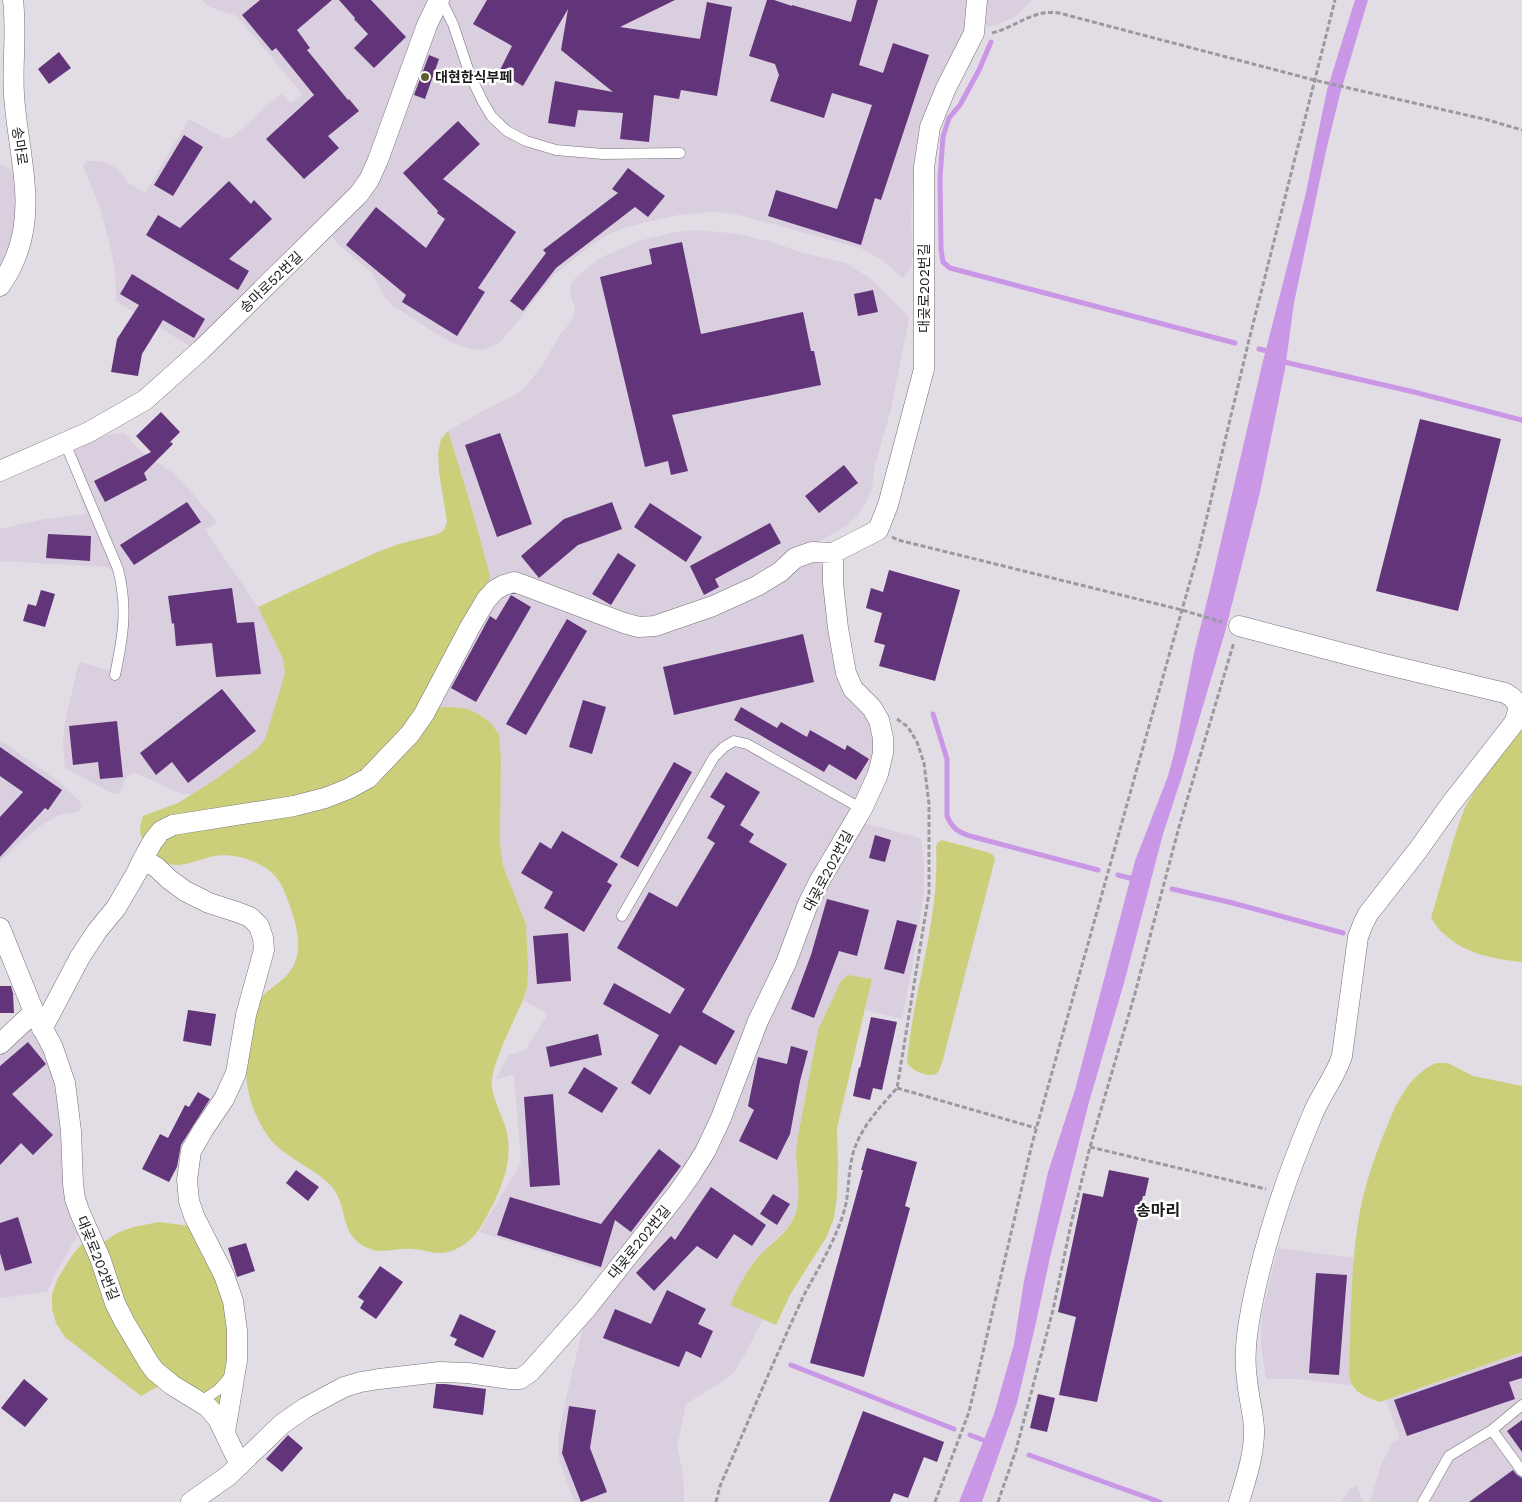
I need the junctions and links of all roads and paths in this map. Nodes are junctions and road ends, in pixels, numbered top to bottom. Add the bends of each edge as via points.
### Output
1 (13, 0) edge
2 (440, 0) edge
3 (977, 0) edge
4 (1335, 0) edge
5 (974, 33) junction
6 (1314, 80) junction
7 (1522, 130) edge
8 (680, 153) dead end
9 (0, 286) edge
10 (65, 443) junction
11 (0, 471) edge
12 (878, 530) junction
13 (833, 553) junction
14 (1182, 610) junction
15 (1239, 626) junction
16 (116, 676) dead end
17 (872, 708) junction
18 (862, 809) junction
19 (143, 859) junction
20 (622, 916) dead end
21 (0, 928) edge
22 (38, 1020) junction
23 (0, 1044) edge
24 (897, 1088) junction
25 (1036, 1128) junction
26 (1090, 1147) junction
27 (1284, 1193) junction
28 (235, 1371) junction
29 (200, 1402) junction
30 (1522, 1405) edge
31 (1492, 1430) junction
32 (226, 1432) junction
33 (240, 1465) junction
34 (1522, 1470) edge
35 (191, 1502) edge
36 (716, 1502) edge
37 (935, 1502) edge
38 (998, 1502) edge
39 (1240, 1502) edge
40 (1423, 1502) edge

1 - 9 street, 송마로 via 14,93 26,199 17,256
2 - 8 lane, 송마로52번길 via 454,24 470,75 483,102 492,117 507,131 556,150 603,154
2 - 10 street, 송마로52번길 via 426,25 378,160 359,194 201,350 145,400
3 - 5 street, 대곶로202번길
4 - 6 path
5 - 6 path via 1005,30 1038,13 1059,13
5 - 12 street, 대곶로202번길 via 930,127 924,167 924,369 888,505
6 - 7 path
6 - 14 path via 1200,550
10 - 11 street, 송마로52번길
10 - 16 lane via 123,587 124,625
12 - 13 street
12 - 14 path via 898,540
13 - 17 street, 대곶로202번길 via 833,583 846,673 853,689
13 - 19 street via 812,552 795,558 757,586 713,606 655,626 639,627 624,623 514,582 504,585 486,600 410,734 368,778 325,798 294,806 173,825 161,831
14 - 15 path
14 - 25 path
15 - 26 path
15 - 27 street via 1506,693 1518,706 1514,723 1363,924 1358,937 1338,1067 1318,1102
17 - 18 street, 대곶로202번길 via 879,720 883,753 878,774
17 - 24 path via 908,727 917,742 924,763 929,804 929,894
18 - 20 lane via 747,744 734,741 714,757
18 - 33 street, 대곶로202번길 via 808,904 721,1118 692,1174 586,1309 530,1372 520,1379 510,1379 440,1372 352,1385 297,1413
19 - 22 street via 116,908
19 - 28 street via 186,891 250,917 263,938 264,950 246,1015 236,1073 224,1099 191,1151 187,1180 194,1216 224,1275 233,1301 237,1330
21 - 22 street, 대곶로202번길
22 - 23 street
22 - 29 street, 대곶로202번길 via 53,1048 64,1083 75,1199 115,1303 155,1370
24 - 25 path
24 - 36 path via 876,1112 855,1148 846,1199 834,1239 769,1374
25 - 37 path via 969,1412
26 - 27 path
26 - 38 path via 1053,1310 1016,1450
27 - 39 street via 1263,1257 1253,1302 1246,1371 1254,1429
28 - 29 lane via 218,1390
28 - 32 street
29 - 32 street, 대곶로202번길 via 213,1412
30 - 31 lane
31 - 34 lane
31 - 40 lane via 1449,1456
32 - 33 street, 대곶로202번길
33 - 35 street, 대곶로202번길

